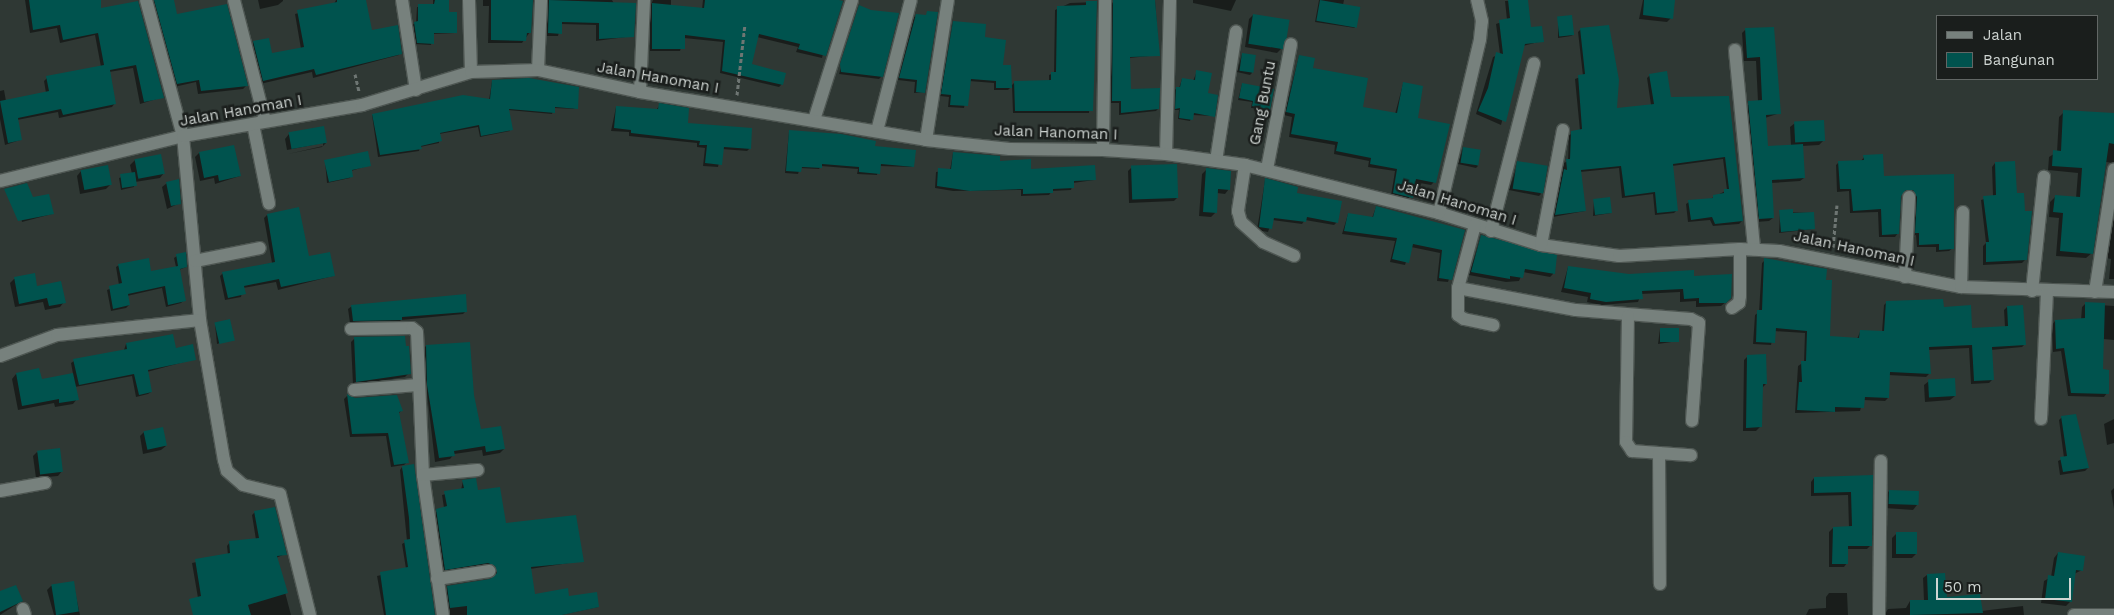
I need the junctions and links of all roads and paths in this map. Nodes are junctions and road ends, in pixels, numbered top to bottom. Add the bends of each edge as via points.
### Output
1 (146, 0) edge
2 (234, 0) edge
3 (402, 0) edge
4 (469, 0) edge
5 (541, 0) edge
6 (644, 0) edge
7 (852, 0) edge
8 (911, 0) edge
9 (948, 0) edge
10 (1105, 0) edge
11 (1170, 0) edge
12 (1477, 0) edge
13 (745, 24) dead end
14 (1236, 32) dead end
15 (1291, 44) dead end
16 (1735, 50) dead end
17 (1534, 63) dead end
18 (538, 70) junction
19 (471, 72) junction
20 (416, 90) junction
21 (640, 92) junction
22 (736, 108) junction
23 (814, 120) junction
24 (259, 123) junction
25 (1563, 130) dead end
26 (877, 131) junction
27 (183, 136) junction
28 (926, 140) junction
29 (1103, 150) junction
30 (1166, 154) junction
31 (1216, 160) junction
32 (1246, 165) junction
33 (1267, 169) junction
34 (2114, 169) edge
35 (2044, 177) dead end
36 (0, 181) edge
37 (1909, 197) dead end
38 (269, 203) dead end
39 (1837, 205) dead end
40 (1963, 212) dead end
41 (1440, 213) junction
42 (1475, 226) junction
43 (1492, 231) junction
44 (1542, 245) junction
45 (260, 248) dead end
46 (1740, 249) junction
47 (1754, 249) junction
48 (1294, 256) dead end
49 (1832, 260) junction
50 (195, 261) junction
51 (1906, 277) junction
52 (1961, 287) junction
53 (1458, 288) junction
54 (2032, 291) junction
55 (2047, 292) junction
56 (2095, 292) junction
57 (2114, 292) edge
58 (1732, 308) dead end
59 (1628, 316) junction
60 (200, 320) junction
61 (1493, 326) dead end
62 (351, 329) dead end
63 (0, 356) edge
64 (418, 385) junction
65 (354, 390) dead end
66 (2041, 419) dead end
67 (1692, 422) dead end
68 (1660, 453) junction
69 (1691, 455) dead end
70 (1881, 461) dead end
71 (478, 470) dead end
72 (424, 475) junction
73 (45, 483) dead end
74 (0, 491) edge
75 (489, 571) dead end
76 (437, 579) junction
77 (1660, 584) dead end
78 (310, 615) edge
79 (443, 615) edge
80 (1879, 615) edge
81 (2074, 615) edge
82 (2114, 615) edge

1 - 27 street
2 - 24 street
3 - 20 street
4 - 19 street
5 - 18 street
6 - 21 street
7 - 23 street
8 - 26 street
9 - 28 street
10 - 29 street
11 - 30 street
12 - 41 street via 1482,21 1480,39
13 - 22 path
14 - 31 street
15 - 33 street, Gang Buntu
16 - 47 street
17 - 43 street
18 - 19 street, Jalan Hanoman I
18 - 21 street, Jalan Hanoman I
19 - 20 street, Jalan Hanoman I
20 - 24 street, Jalan Hanoman I via 362,105
21 - 22 street, Jalan Hanoman I
22 - 23 street, Jalan Hanoman I
23 - 26 street, Jalan Hanoman I
24 - 27 street, Jalan Hanoman I
24 - 38 street
25 - 44 street
26 - 28 street, Jalan Hanoman I
27 - 36 street, Jalan Hanoman I
27 - 50 street
28 - 29 street, Jalan Hanoman I via 1010,149
29 - 30 street, Jalan Hanoman I
30 - 31 street, Jalan Hanoman I
31 - 32 street, Jalan Hanoman I
32 - 33 street, Jalan Hanoman I
32 - 48 street via 1238,210 1241,222 1263,242
33 - 41 street, Jalan Hanoman I
34 - 56 street
35 - 54 street
37 - 51 street
39 - 49 path
40 - 52 street
41 - 42 street, Jalan Hanoman I
42 - 43 street, Jalan Hanoman I
42 - 53 street
43 - 44 street, Jalan Hanoman I
44 - 46 street, Jalan Hanoman I via 1619,256
45 - 50 street
46 - 47 street, Jalan Hanoman I
46 - 58 street via 1740,296 1739,303
47 - 49 street, Jalan Hanoman I
49 - 51 street, Jalan Hanoman I
50 - 60 street
51 - 52 street, Jalan Hanoman I
52 - 54 street, Jalan Hanoman I
53 - 59 street via 1576,310
53 - 61 street via 1458,315 1464,320
54 - 55 street, Jalan Hanoman I
55 - 56 street, Jalan Hanoman I
55 - 66 street
56 - 57 street, Jalan Hanoman I
59 - 67 street via 1699,322
59 - 68 street via 1626,442 1632,451
60 - 63 street via 57,335
60 - 78 street via 227,472 243,485 280,494
62 - 64 street via 415,329
64 - 65 street
64 - 72 street
68 - 69 street
68 - 77 street
70 - 80 street
71 - 72 street
72 - 76 street
73 - 74 street
75 - 76 street
76 - 79 street
81 - 82 street

